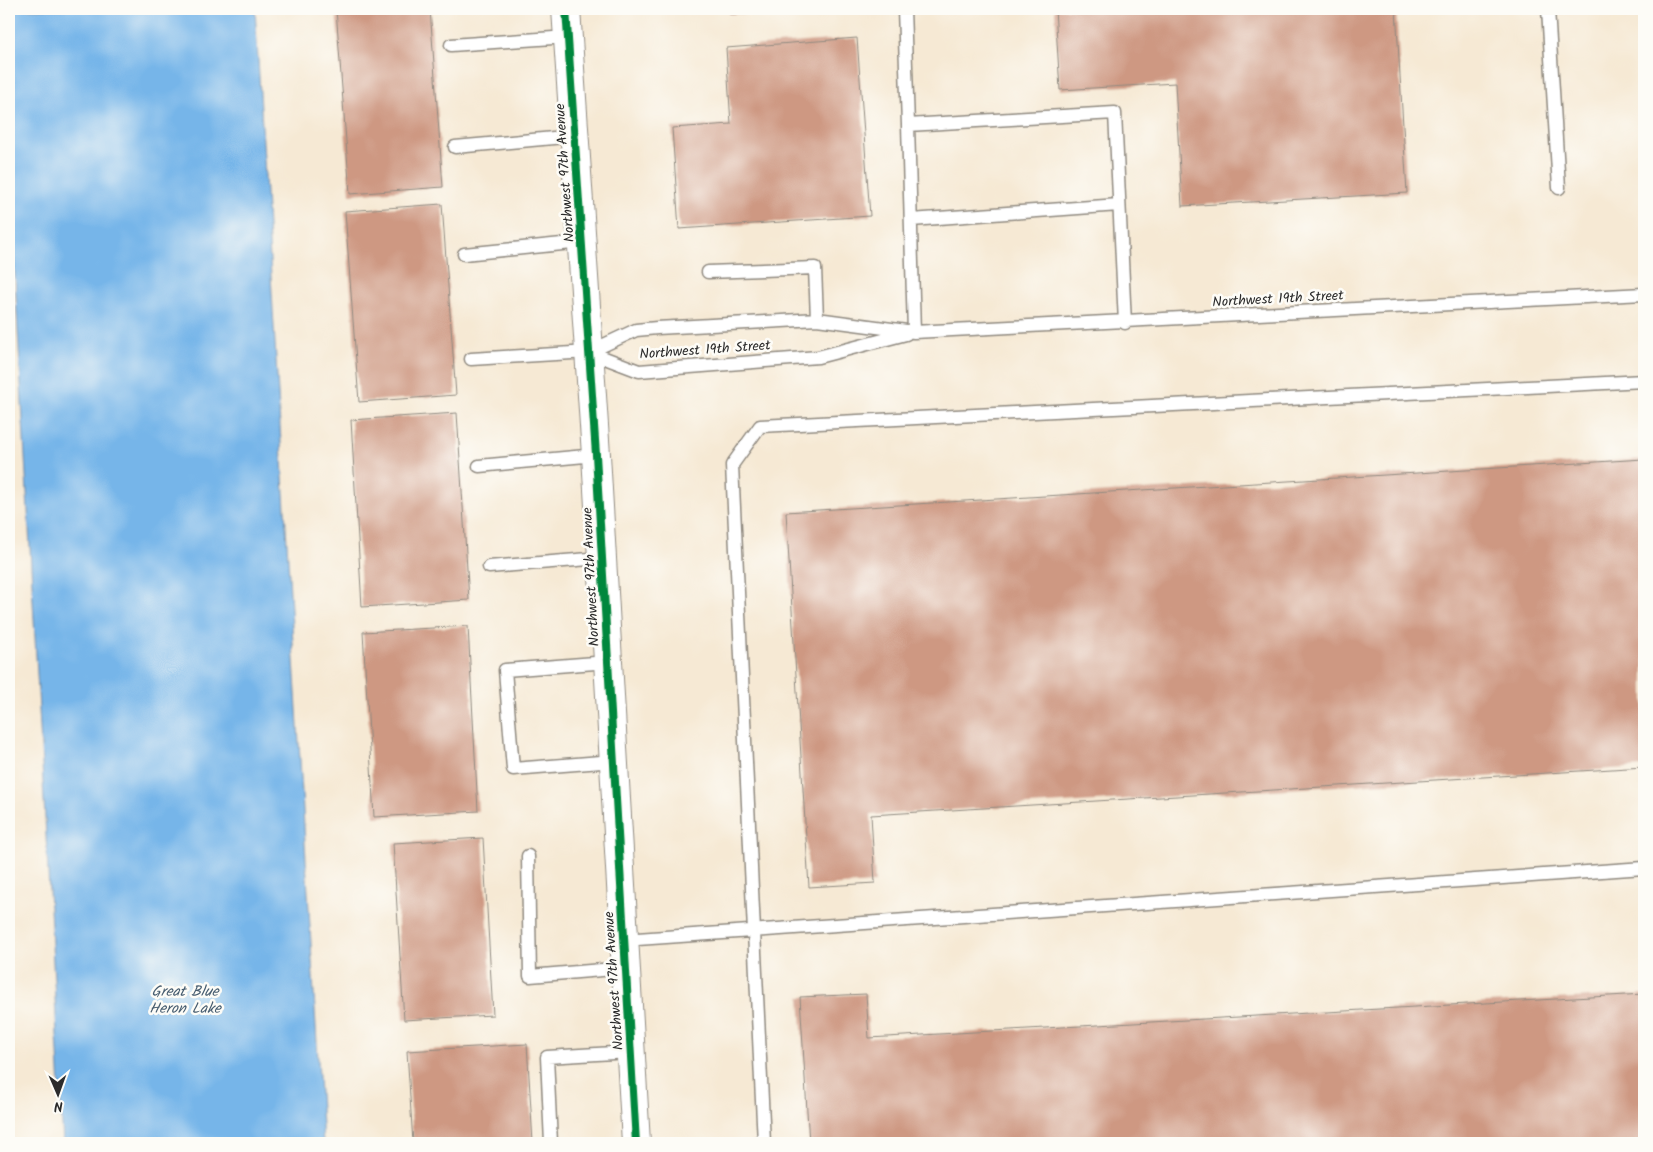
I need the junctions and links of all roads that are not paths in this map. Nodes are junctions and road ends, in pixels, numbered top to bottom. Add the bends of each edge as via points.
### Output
1 (566, 9) edge
2 (904, 9) edge
3 (1548, 9) edge
4 (568, 37) junction
5 (451, 45) dead end
6 (908, 124) junction
7 (575, 136) junction
8 (455, 147) dead end
9 (1559, 188) dead end
10 (1119, 205) junction
11 (911, 220) junction
12 (582, 242) junction
13 (464, 254) dead end
14 (708, 272) dead end
15 (1644, 294) edge
16 (817, 319) junction
17 (1125, 323) junction
18 (914, 332) junction
19 (589, 352) junction
20 (471, 359) dead end
21 (1644, 381) edge
22 (596, 455) junction
23 (479, 466) dead end
24 (602, 558) junction
25 (489, 567) dead end
26 (608, 662) junction
27 (614, 761) junction
28 (528, 856) dead end
29 (1644, 868) edge
30 (753, 932) junction
31 (623, 940) junction
32 (626, 968) junction
33 (630, 1052) junction
34 (550, 1143) edge
35 (636, 1143) edge
36 (764, 1143) edge

1 - 4 street, Northwest 97th Avenue
2 - 6 lane
3 - 9 lane
4 - 5 lane
4 - 7 street, Northwest 97th Avenue
6 - 10 lane via 1115,113
6 - 11 lane
7 - 8 lane
7 - 12 street, Northwest 97th Avenue
10 - 11 lane
10 - 17 lane
11 - 18 lane
12 - 13 lane
12 - 19 street, Northwest 97th Avenue
14 - 16 lane via 815,268
15 - 17 lane, Northwest 19th Street
16 - 18 lane, Northwest 19th Street
16 - 19 lane, Northwest 19th Street via 636,330
17 - 18 lane, Northwest 19th Street
18 - 19 lane, Northwest 19th Street via 818,357 665,370 639,371
19 - 20 lane
19 - 22 street, Northwest 97th Avenue
21 - 30 lane via 760,426 732,464
22 - 23 lane
22 - 24 street, Northwest 97th Avenue
24 - 25 lane
24 - 26 street, Northwest 97th Avenue
26 - 27 street, Northwest 97th Avenue
26 - 27 lane via 505,670 513,769
27 - 31 street, Northwest 97th Avenue
28 - 32 lane via 530,976
29 - 30 lane
30 - 31 lane
30 - 36 lane
31 - 32 street, Northwest 97th Avenue
32 - 33 street, Northwest 97th Avenue
33 - 34 lane via 547,1057
33 - 35 street, Northwest 97th Avenue

